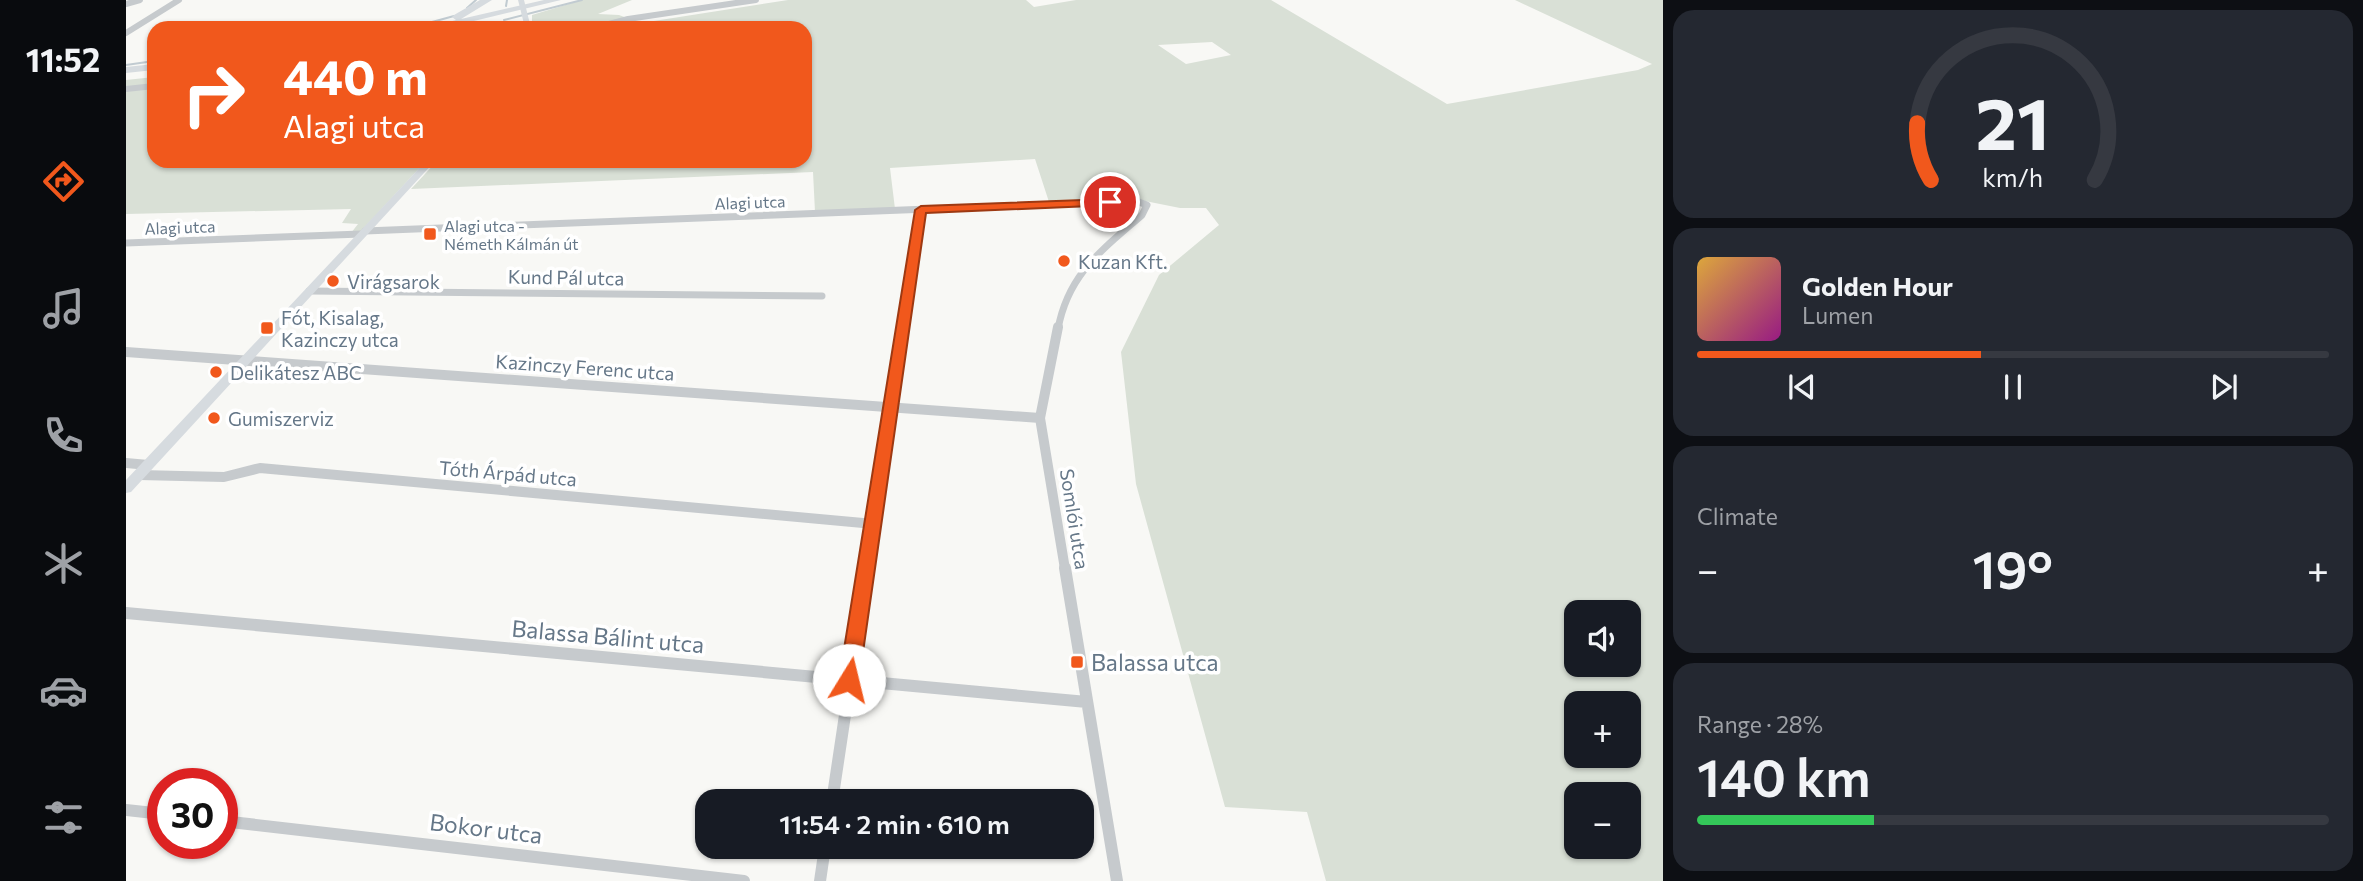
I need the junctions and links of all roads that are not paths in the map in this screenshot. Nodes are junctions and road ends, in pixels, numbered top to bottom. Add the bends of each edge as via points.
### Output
1 (140, 0) edge
2 (179, 0) edge
3 (487, 0) edge
4 (556, 0) edge
5 (572, 0) edge
6 (756, 0) edge
7 (522, 2) edge
8 (126, 4) edge
9 (444, 21) edge
10 (463, 21) edge
11 (484, 21) edge
12 (525, 21) edge
13 (626, 21) edge
14 (126, 33) edge
15 (147, 70) edge
16 (126, 72) edge
17 (147, 87) edge
18 (126, 89) edge
19 (425, 168) edge
20 (1136, 201) joint
21 (921, 210) junction
22 (363, 233) junction
23 (126, 243) edge
24 (309, 291) junction
25 (822, 296) dead end
26 (126, 352) edge
27 (245, 360) junction
28 (890, 407) junction
29 (1040, 418) junction
30 (126, 463) edge
31 (148, 465) junction
32 (139, 475) junction
33 (126, 488) edge
34 (874, 523) junction
35 (126, 613) edge
36 (849, 680) junction
37 (1087, 702) junction
38 (834, 789) edge
39 (126, 810) edge
40 (147, 812) edge
41 (238, 823) edge
42 (823, 859) edge
43 (744, 881) edge
44 (820, 881) edge
45 (1117, 881) edge

1 - 8 street
2 - 14 street
3 - 9 highway
4 - 10 highway
5 - 11 highway
6 - 13 street
7 - 12 street
15 - 16 highway
17 - 18 street
19 - 22 street
20 - 21 street, Alagi utca
20 - 29 street, Somlói utca via 1147,205 1142,215 1081,271 1071,287 1061,311
21 - 22 street, Alagi utca
21 - 28 street
22 - 23 street, Alagi utca
22 - 24 street
24 - 25 street, Kund Pál utca
24 - 27 street
26 - 27 street, Kazinczy Ferenc utca
27 - 28 street, Kazinczy Ferenc utca
27 - 31 street
28 - 29 street, Kazinczy Ferenc utca
28 - 34 street
29 - 37 street, Somlói utca
30 - 31 street
31 - 32 street
32 - 33 street
32 - 34 street, Tóth Árpád utca via 224,477 260,468
34 - 36 street
35 - 36 street, Balassa Bálint utca
36 - 37 street, Balassa Bálint utca
36 - 38 street
37 - 45 street, Somlói utca
39 - 40 street
41 - 43 street, Bokor utca
42 - 44 street

